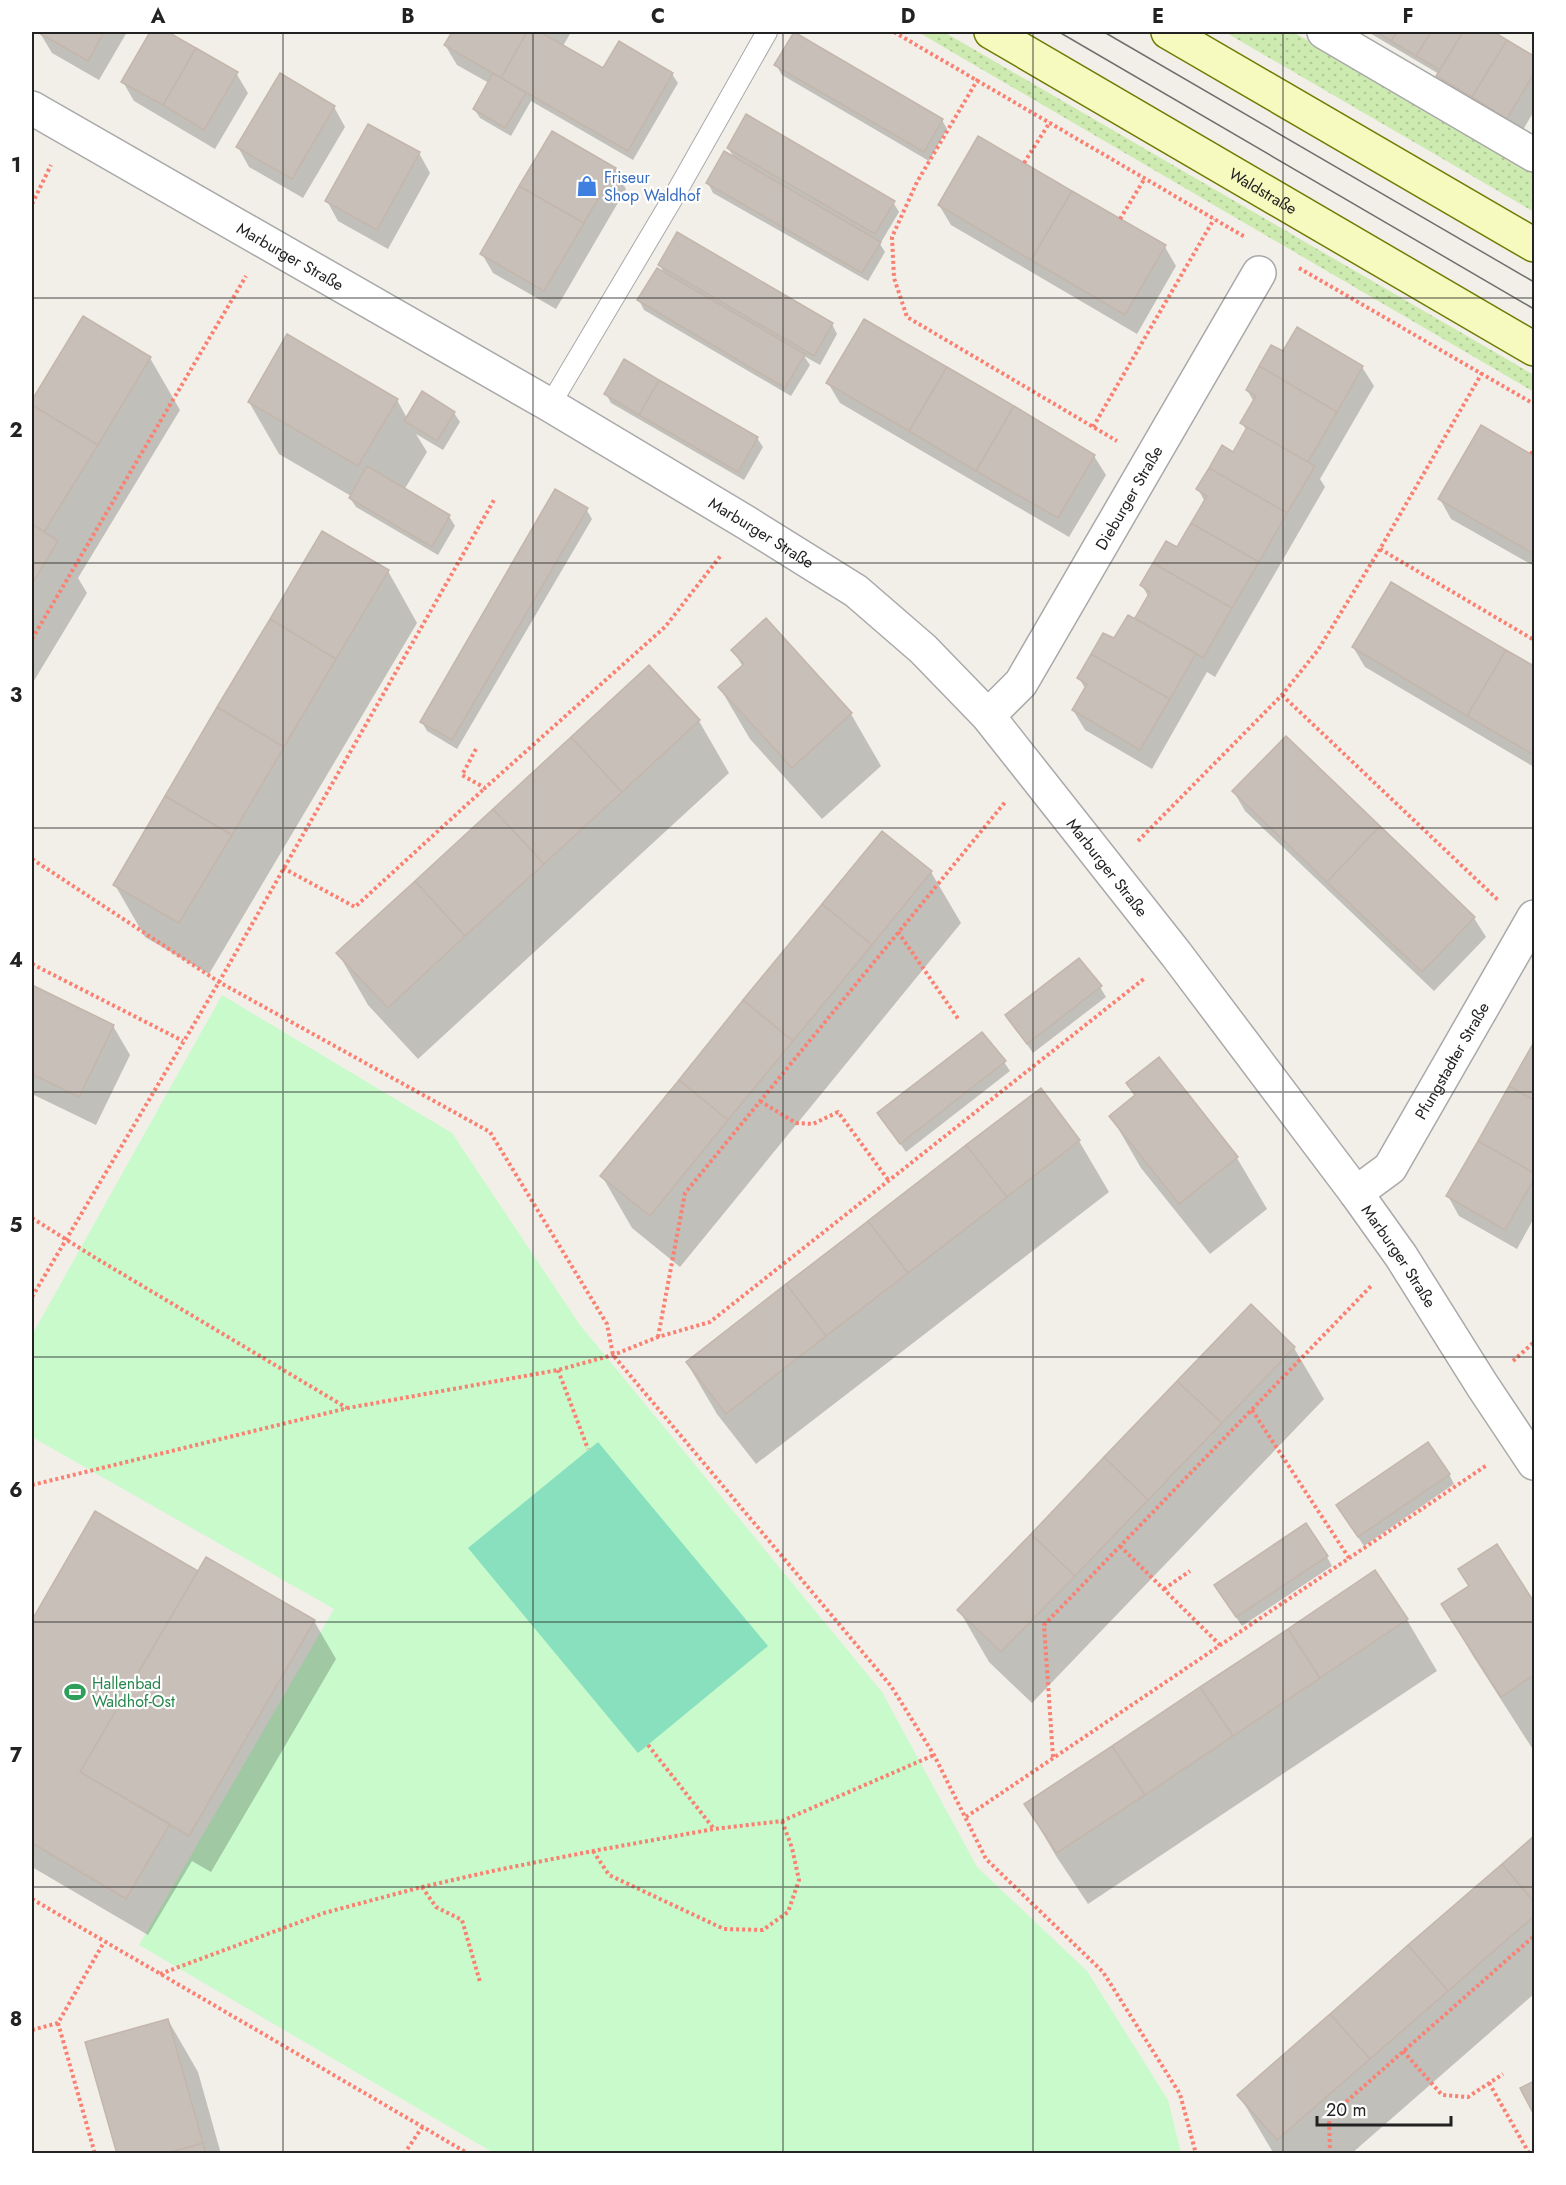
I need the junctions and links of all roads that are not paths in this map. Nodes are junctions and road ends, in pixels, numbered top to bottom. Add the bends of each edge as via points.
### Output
1 (767, 32) edge
2 (991, 32) edge
3 (1168, 32) edge
4 (1324, 32) edge
5 (32, 108) edge
6 (1534, 155) edge
7 (1534, 245) edge
8 (1258, 273) dead end
9 (1534, 348) edge
10 (550, 405) junction
11 (988, 716) junction
12 (1532, 920) edge
13 (1356, 1193) junction
14 (1528, 1452) edge

1 - 10 lane via 674,198
2 - 9 main road, Waldstraße
3 - 7 main road
4 - 6 street
5 - 10 street, Marburger Straße
8 - 11 street, Dieburger Straße via 1021,683
10 - 11 street, Marburger Straße via 856,591 922,649
11 - 13 street, Marburger Straße via 1176,954
12 - 13 street, Pfungstadter Straße via 1390,1168
13 - 14 street, Marburger Straße

